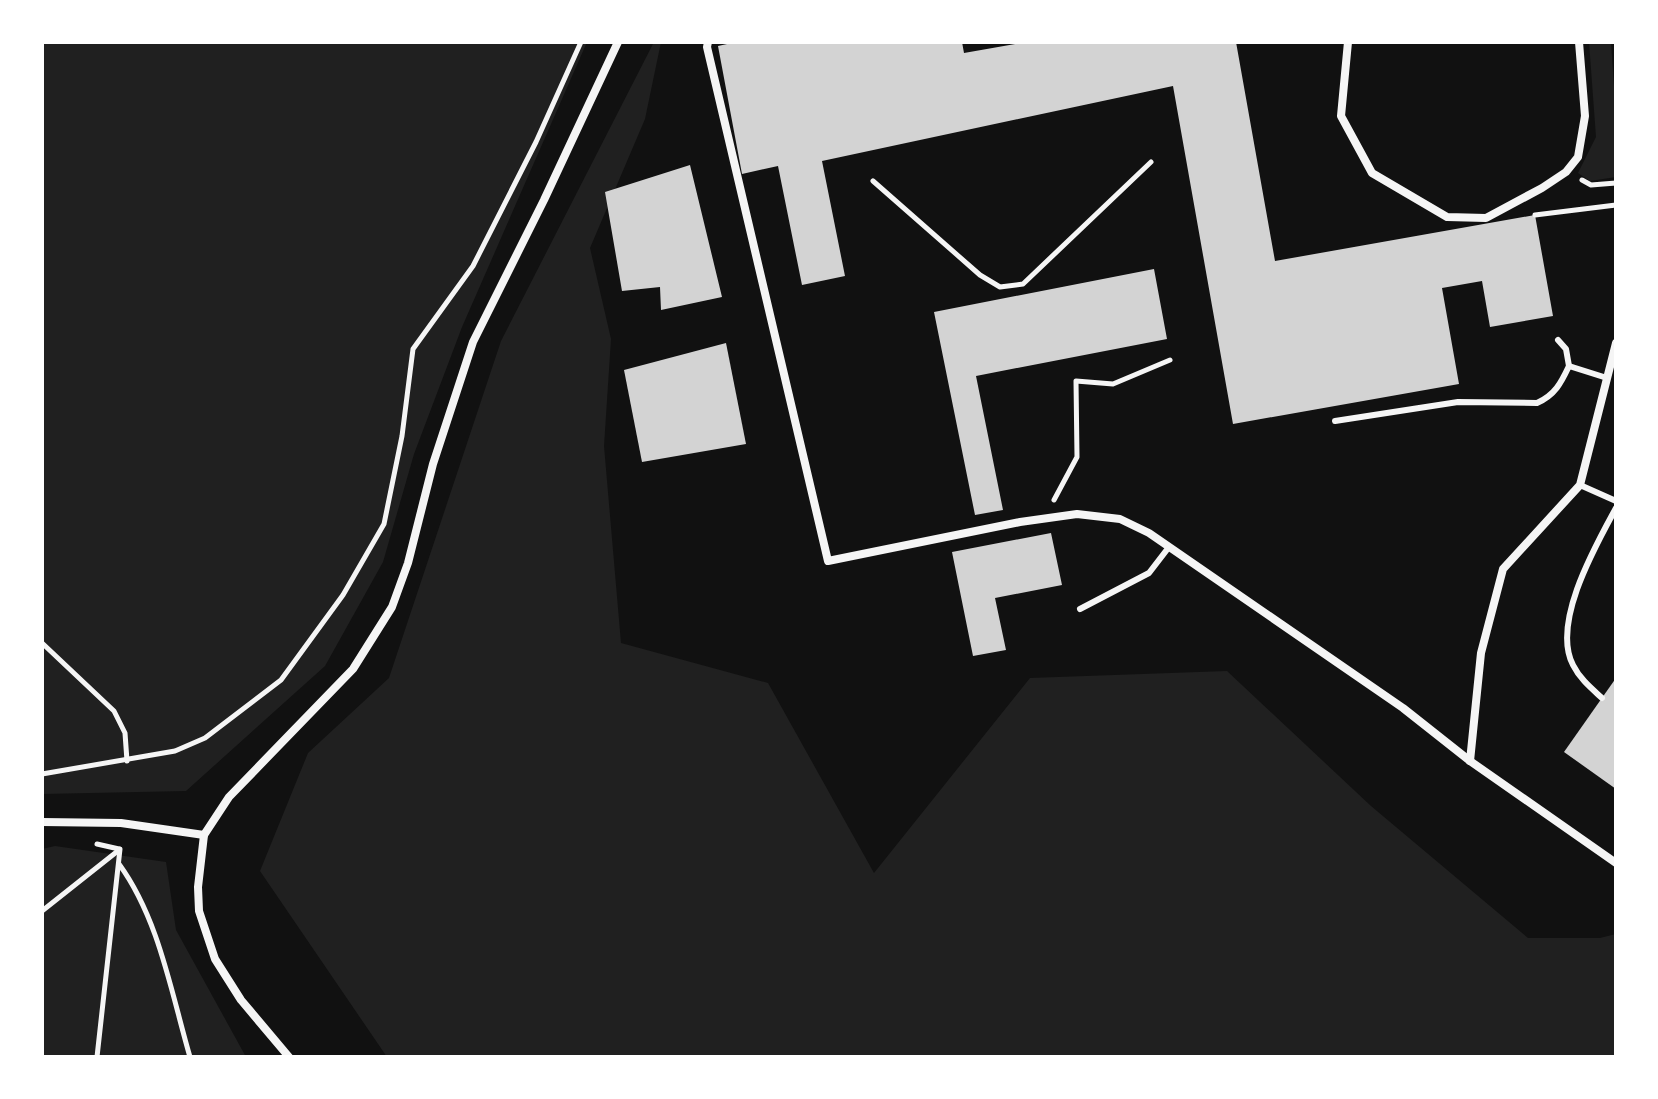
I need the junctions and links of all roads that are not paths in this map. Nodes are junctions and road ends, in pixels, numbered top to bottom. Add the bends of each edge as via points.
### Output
1 (618, 42) edge
2 (708, 42) edge
3 (1348, 42) edge
4 (1579, 42) edge
5 (1558, 340) dead end
6 (1616, 343) edge
7 (1569, 366) junction
8 (1607, 378) junction
9 (1335, 421) dead end
10 (1580, 485) junction
11 (1616, 501) edge
12 (1616, 508) edge
13 (1169, 547) junction
14 (1080, 609) dead end
15 (1602, 698) dead end
16 (1470, 761) junction
17 (42, 822) edge
18 (204, 835) junction
19 (1616, 863) edge
20 (289, 1057) edge

1 - 18 street via 473,342 392,607 353,669 229,797
2 - 13 street via 828,561 1077,514 1120,519
3 - 4 street via 1341,116 1372,173 1447,217 1486,218 1542,188 1578,157 1585,116
5 - 7 lane
6 - 8 street
7 - 8 lane
7 - 9 lane via 1561,385 1537,403 1458,402
8 - 10 street
10 - 11 lane
10 - 16 street via 1503,569 1481,653
12 - 15 lane via 1576,592 1567,635 1572,663
13 - 14 lane via 1149,573
13 - 16 street via 1403,708
16 - 19 street
17 - 18 street via 121,823
18 - 20 street via 199,911 215,959

